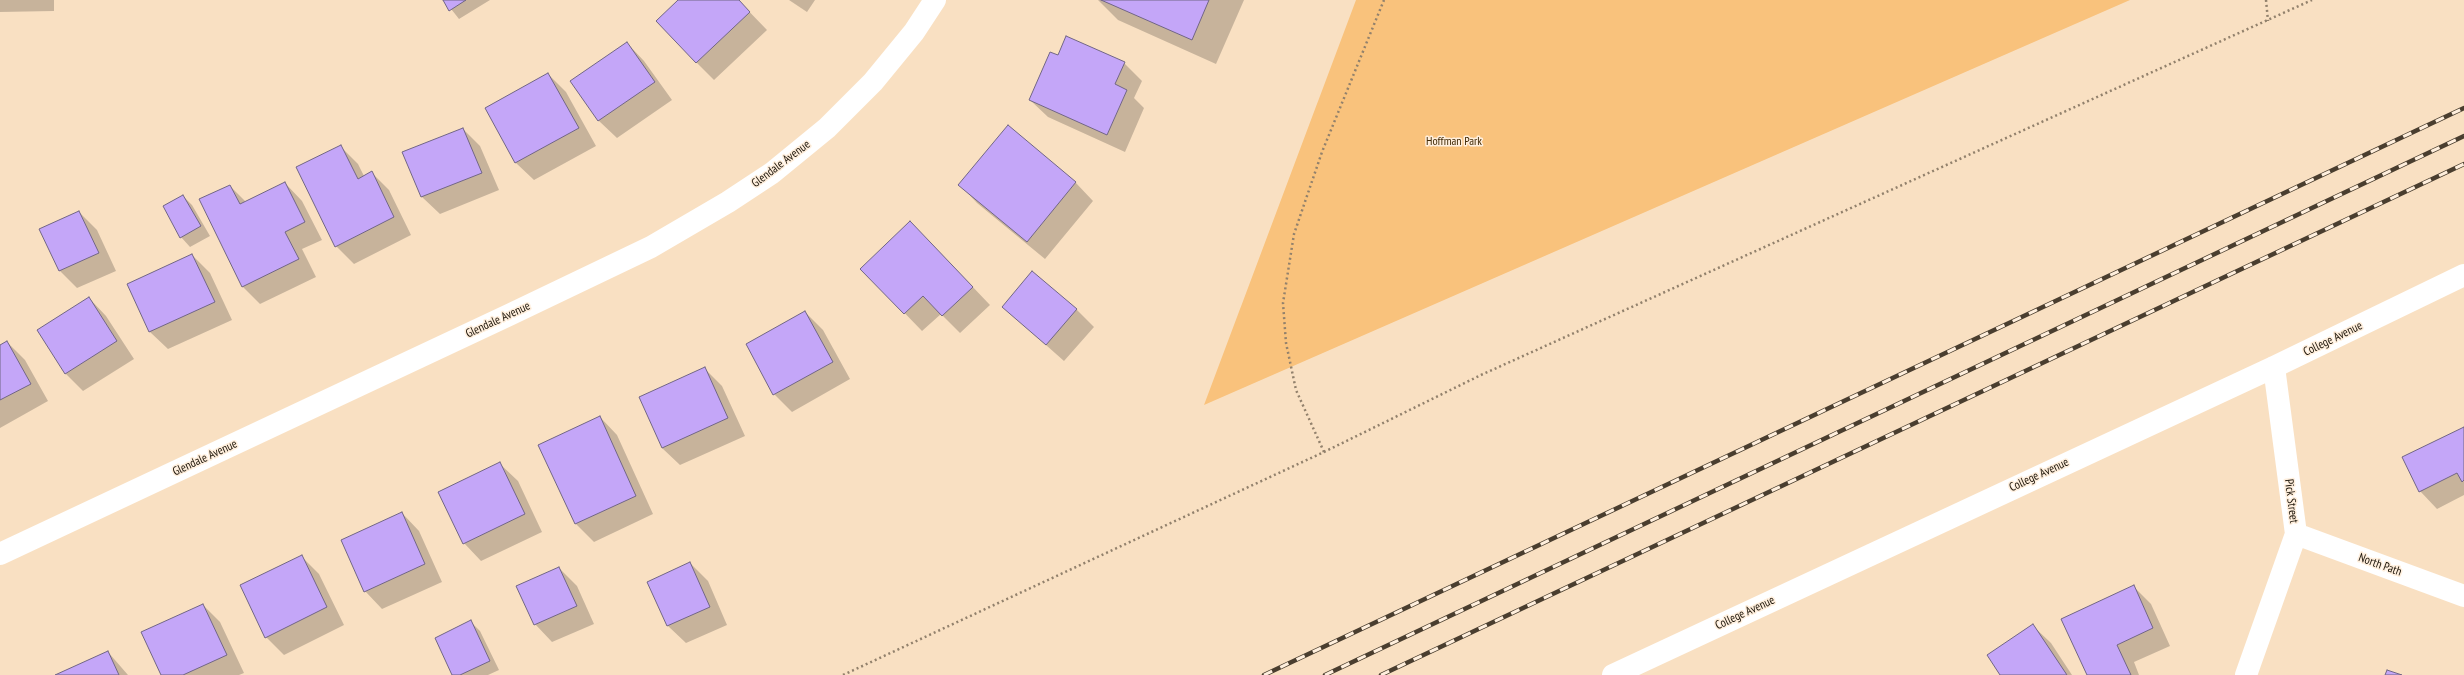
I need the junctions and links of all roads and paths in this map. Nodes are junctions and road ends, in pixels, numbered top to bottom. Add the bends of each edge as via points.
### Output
1 (935, 0) edge
2 (1384, 0) edge
3 (2266, 0) edge
4 (2312, 0) edge
5 (2268, 21) junction
6 (2464, 275) edge
7 (2274, 367) junction
8 (1324, 452) junction
9 (2296, 534) junction
10 (0, 554) edge
11 (2464, 596) edge
12 (843, 675) edge
13 (1613, 675) edge
14 (2246, 675) edge

1 - 10 street, Glendale Avenue via 914,32 873,82 827,128 772,172 728,202 650,247 509,316
2 - 8 path via 1322,152 1294,234 1283,303 1286,343 1296,390
3 - 5 path
4 - 5 path
5 - 8 path via 1481,375
6 - 7 street, College Avenue
7 - 9 street, Pick Street
7 - 13 street, College Avenue
8 - 12 path
9 - 11 street, North Path
9 - 14 street, Pick Street

